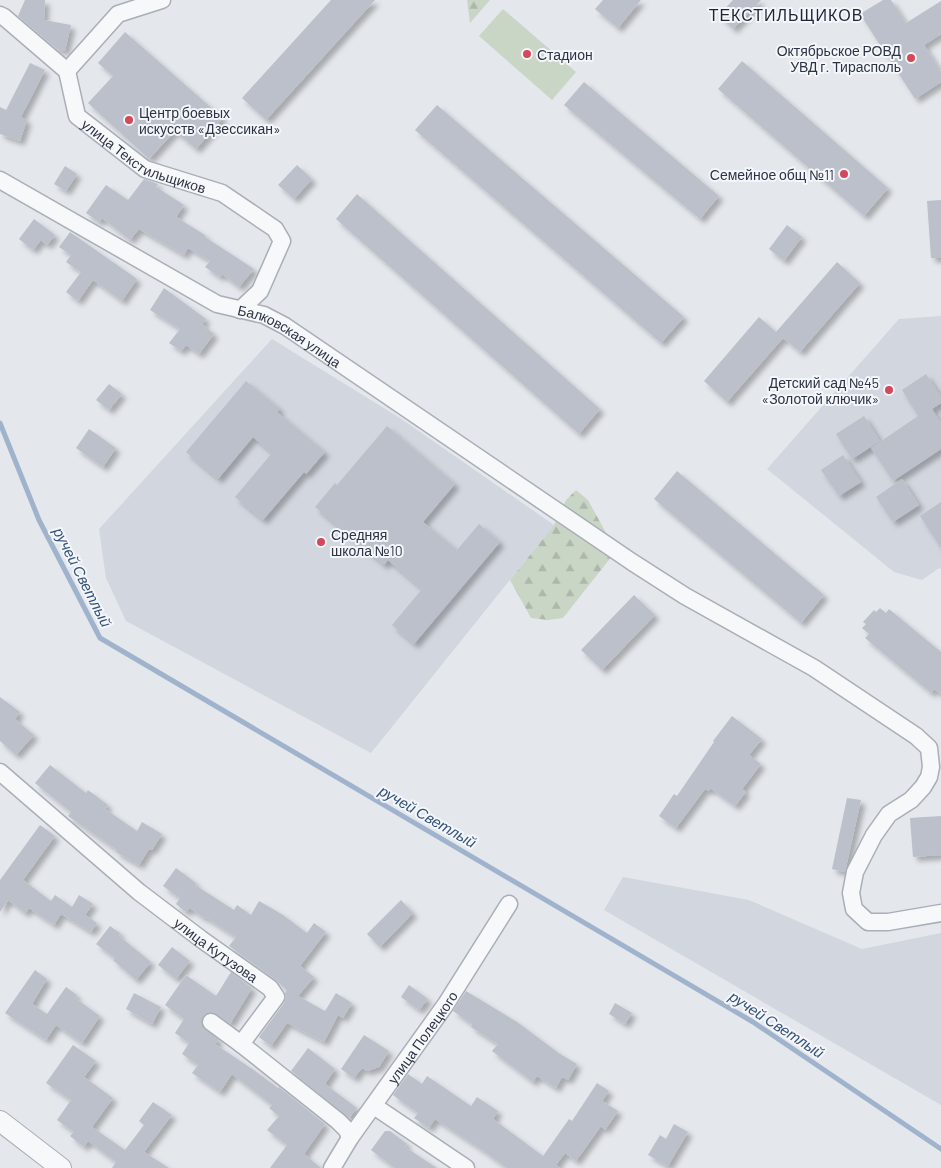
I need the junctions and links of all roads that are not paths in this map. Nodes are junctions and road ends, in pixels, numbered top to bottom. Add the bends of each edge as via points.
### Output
1 (162, 0) edge
2 (0, 15) edge
3 (67, 72) junction
4 (0, 180) edge
5 (240, 310) junction
6 (0, 772) edge
7 (509, 904) dead end
8 (941, 914) edge
9 (211, 1022) dead end
10 (241, 1044) junction
11 (374, 1106) junction
12 (0, 1121) edge
13 (350, 1138) junction
14 (61, 1168) edge
15 (332, 1168) edge
16 (466, 1168) edge

1 - 3 street via 118,14
2 - 3 street
3 - 5 street, улица Текстильщиков via 77,116 145,169 222,193 275,229 282,241 260,291
4 - 5 street, Балковская улица via 217,304
5 - 8 street, Балковская улица via 264,314 285,326 685,596 814,668 916,736 929,748 931,767 923,787 911,800 889,814 874,835 855,872 851,893 854,910 868,922
6 - 10 street, улица Кутузова via 139,892 270,988 276,997
7 - 11 street, улица Полецкого via 446,1004
9 - 10 street
10 - 13 street via 338,1120
11 - 13 street, улица Полецкого
11 - 16 street
12 - 14 street
13 - 15 street, улица Полецкого

